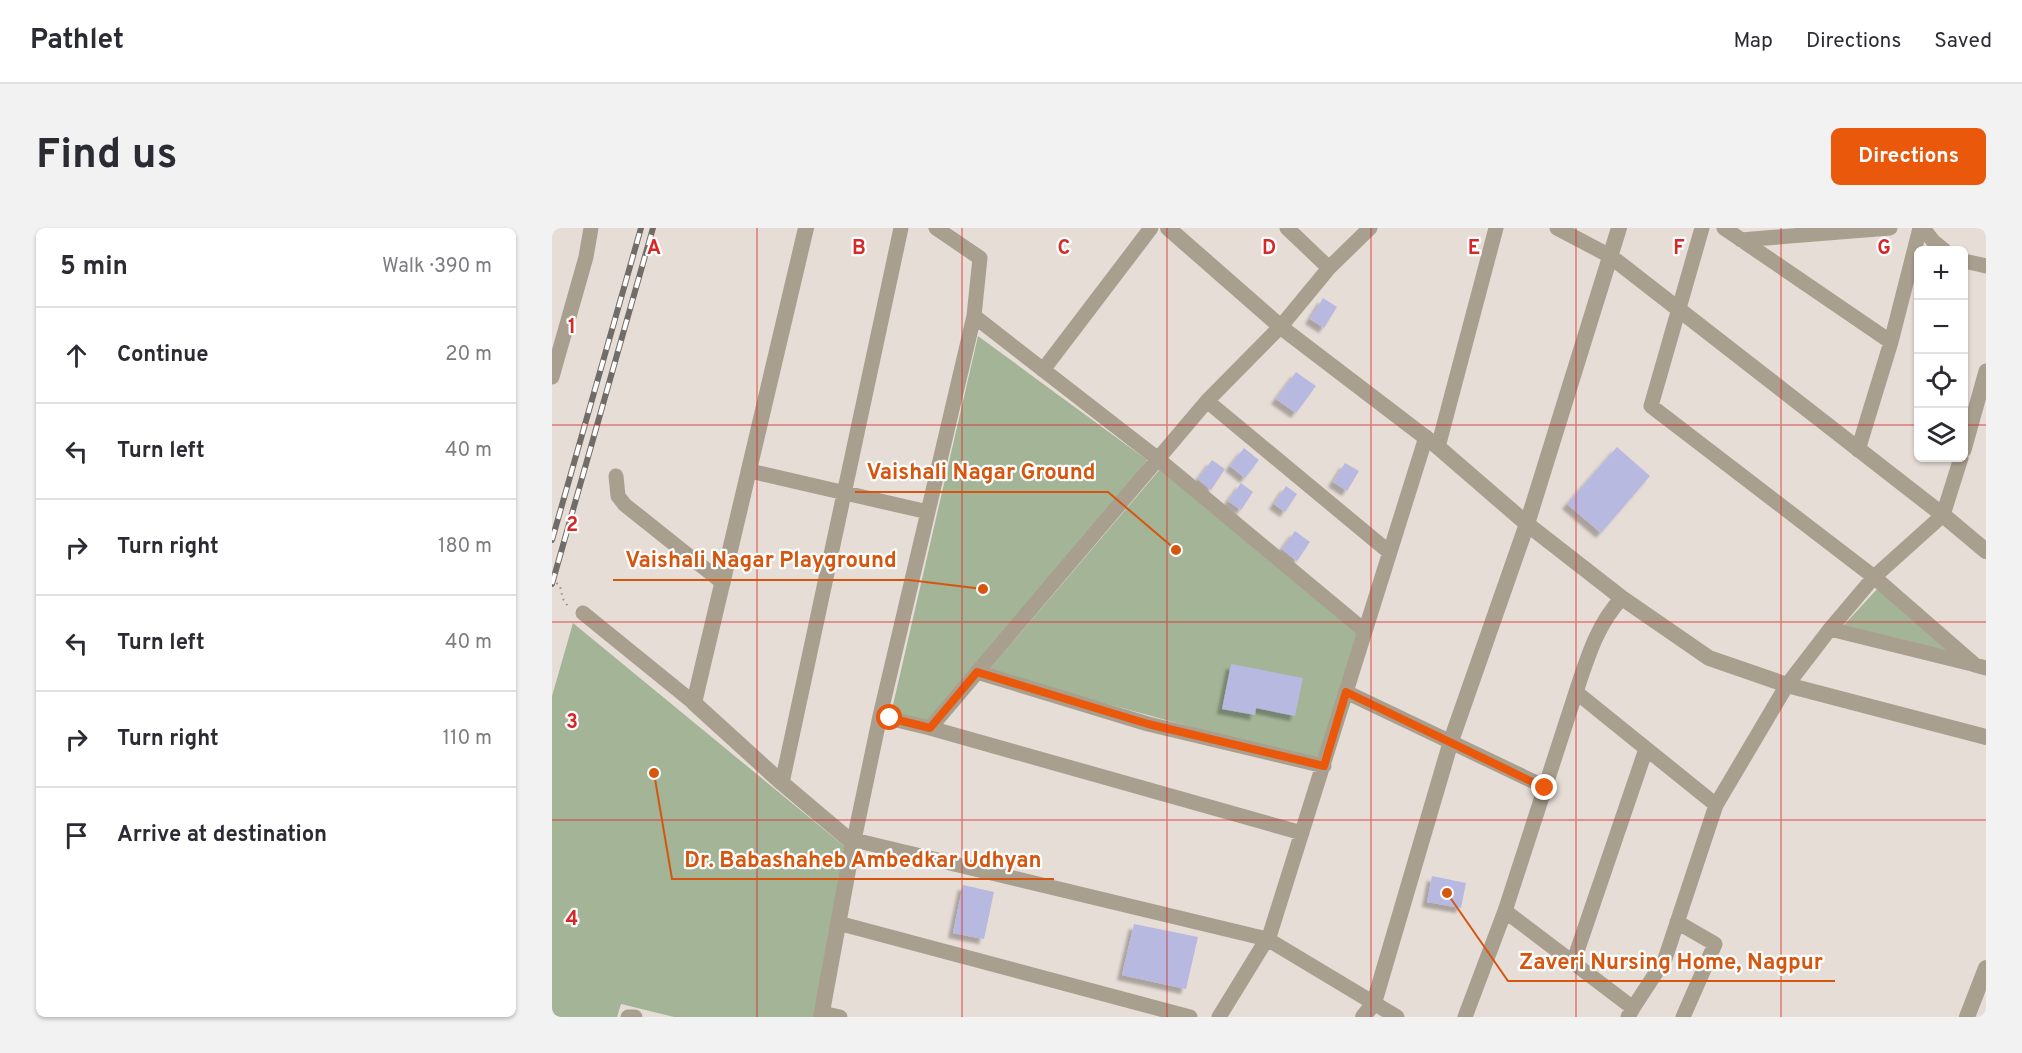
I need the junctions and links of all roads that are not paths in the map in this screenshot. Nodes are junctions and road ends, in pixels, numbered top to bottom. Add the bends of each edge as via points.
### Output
1 (591, 228) edge
2 (806, 228) edge
3 (901, 228) edge
4 (936, 228) edge
5 (1151, 228) edge
6 (1168, 228) edge
7 (1287, 228) edge
8 (1370, 228) edge
9 (1497, 228) edge
10 (1557, 228) edge
11 (1619, 228) edge
12 (1702, 228) edge
13 (1724, 228) edge
14 (1890, 228) edge
15 (1922, 228) edge
16 (1741, 240) junction
17 (1939, 246) edge
18 (1610, 256) junction
19 (1968, 262) edge
20 (1986, 266) edge
21 (1329, 268) junction
22 (1679, 310) junction
23 (974, 316) junction
24 (1282, 326) junction
25 (1891, 342) junction
26 (1043, 370) junction
27 (1986, 371) edge
28 (552, 377) edge
29 (1207, 401) junction
30 (1980, 419) edge
31 (1432, 442) junction
32 (1968, 442) edge
33 (1858, 450) junction
34 (1158, 459) junction
35 (1960, 462) edge
36 (750, 471) junction
37 (616, 476) dead end
38 (844, 494) junction
39 (928, 512) junction
40 (1943, 515) junction
41 (1527, 525) junction
42 (1986, 551) edge
43 (1389, 552) junction
44 (1874, 577) junction
45 (723, 583) junction
46 (1622, 598) junction
47 (583, 613) road end
48 (1830, 628) junction
49 (1365, 631) junction
50 (1981, 666) edge
51 (977, 672) junction
52 (1787, 685) junction
53 (1346, 692) junction
54 (1576, 692) junction
55 (694, 703) junction
56 (879, 716) junction
57 (930, 728) junction
58 (1986, 738) edge
59 (1451, 741) junction
60 (1646, 749) junction
61 (1324, 766) junction
62 (782, 783) junction
63 (1545, 788) junction
64 (1716, 806) junction
65 (1302, 833) junction
66 (854, 842) junction
67 (1505, 911) junction
68 (1677, 922) junction
69 (838, 923) junction
70 (1266, 939) junction
71 (1574, 963) junction
72 (1986, 968) edge
73 (1374, 1003) junction
74 (1631, 1013) edge
75 (821, 1015) edge
76 (628, 1017) edge
77 (635, 1017) edge
78 (840, 1017) edge
79 (1190, 1017) edge
80 (1219, 1017) edge
81 (1363, 1017) edge
82 (1397, 1017) edge
83 (1465, 1017) edge
84 (1683, 1017) edge
85 (1967, 1017) edge

1 - 28 street
2 - 36 street
3 - 38 street
4 - 23 street via 980,258
5 - 26 street
6 - 24 street
7 - 21 street
8 - 21 street
9 - 31 street
10 - 18 street
11 - 18 street
12 - 22 street
13 - 16 street
14 - 16 street
15 - 17 street
15 - 25 street
16 - 25 street
18 - 22 street
18 - 41 street
19 - 20 street
21 - 24 street
22 - 33 street
22 - 44 street via 1651,406
23 - 26 street
23 - 39 street
24 - 29 street
24 - 31 street
25 - 33 street
26 - 34 street
27 - 30 street
29 - 34 street
29 - 43 street
30 - 32 street
31 - 41 street
31 - 43 street
33 - 40 street
34 - 49 street
34 - 51 street
35 - 40 street
36 - 38 street
36 - 45 street
37 - 45 street via 618,496 625,505
38 - 39 street
38 - 62 street
39 - 56 street
40 - 42 street
40 - 44 street
41 - 46 street
41 - 59 street
43 - 49 street
44 - 48 street
44 - 50 street
45 - 55 street
46 - 52 street via 1709,658
46 - 54 street via 1609,611
47 - 55 street
48 - 50 street
48 - 52 street
49 - 53 street
51 - 57 street
51 - 61 street via 1148,724
52 - 58 street
52 - 64 street
53 - 59 street
53 - 61 street
54 - 60 street
54 - 63 street
55 - 62 street
56 - 57 street
56 - 66 street
57 - 65 street
59 - 63 street
59 - 73 street
60 - 64 street
60 - 71 street
61 - 65 street
62 - 66 street
63 - 67 street
64 - 68 street
65 - 70 street
66 - 69 street
66 - 70 street
67 - 71 street
67 - 83 street
68 - 74 street via 1665,959
68 - 84 street via 1715,944
69 - 75 street
69 - 79 street
70 - 73 street
70 - 80 street
71 - 74 street
72 - 85 street
73 - 81 street
73 - 82 street
75 - 78 street
76 - 77 street

